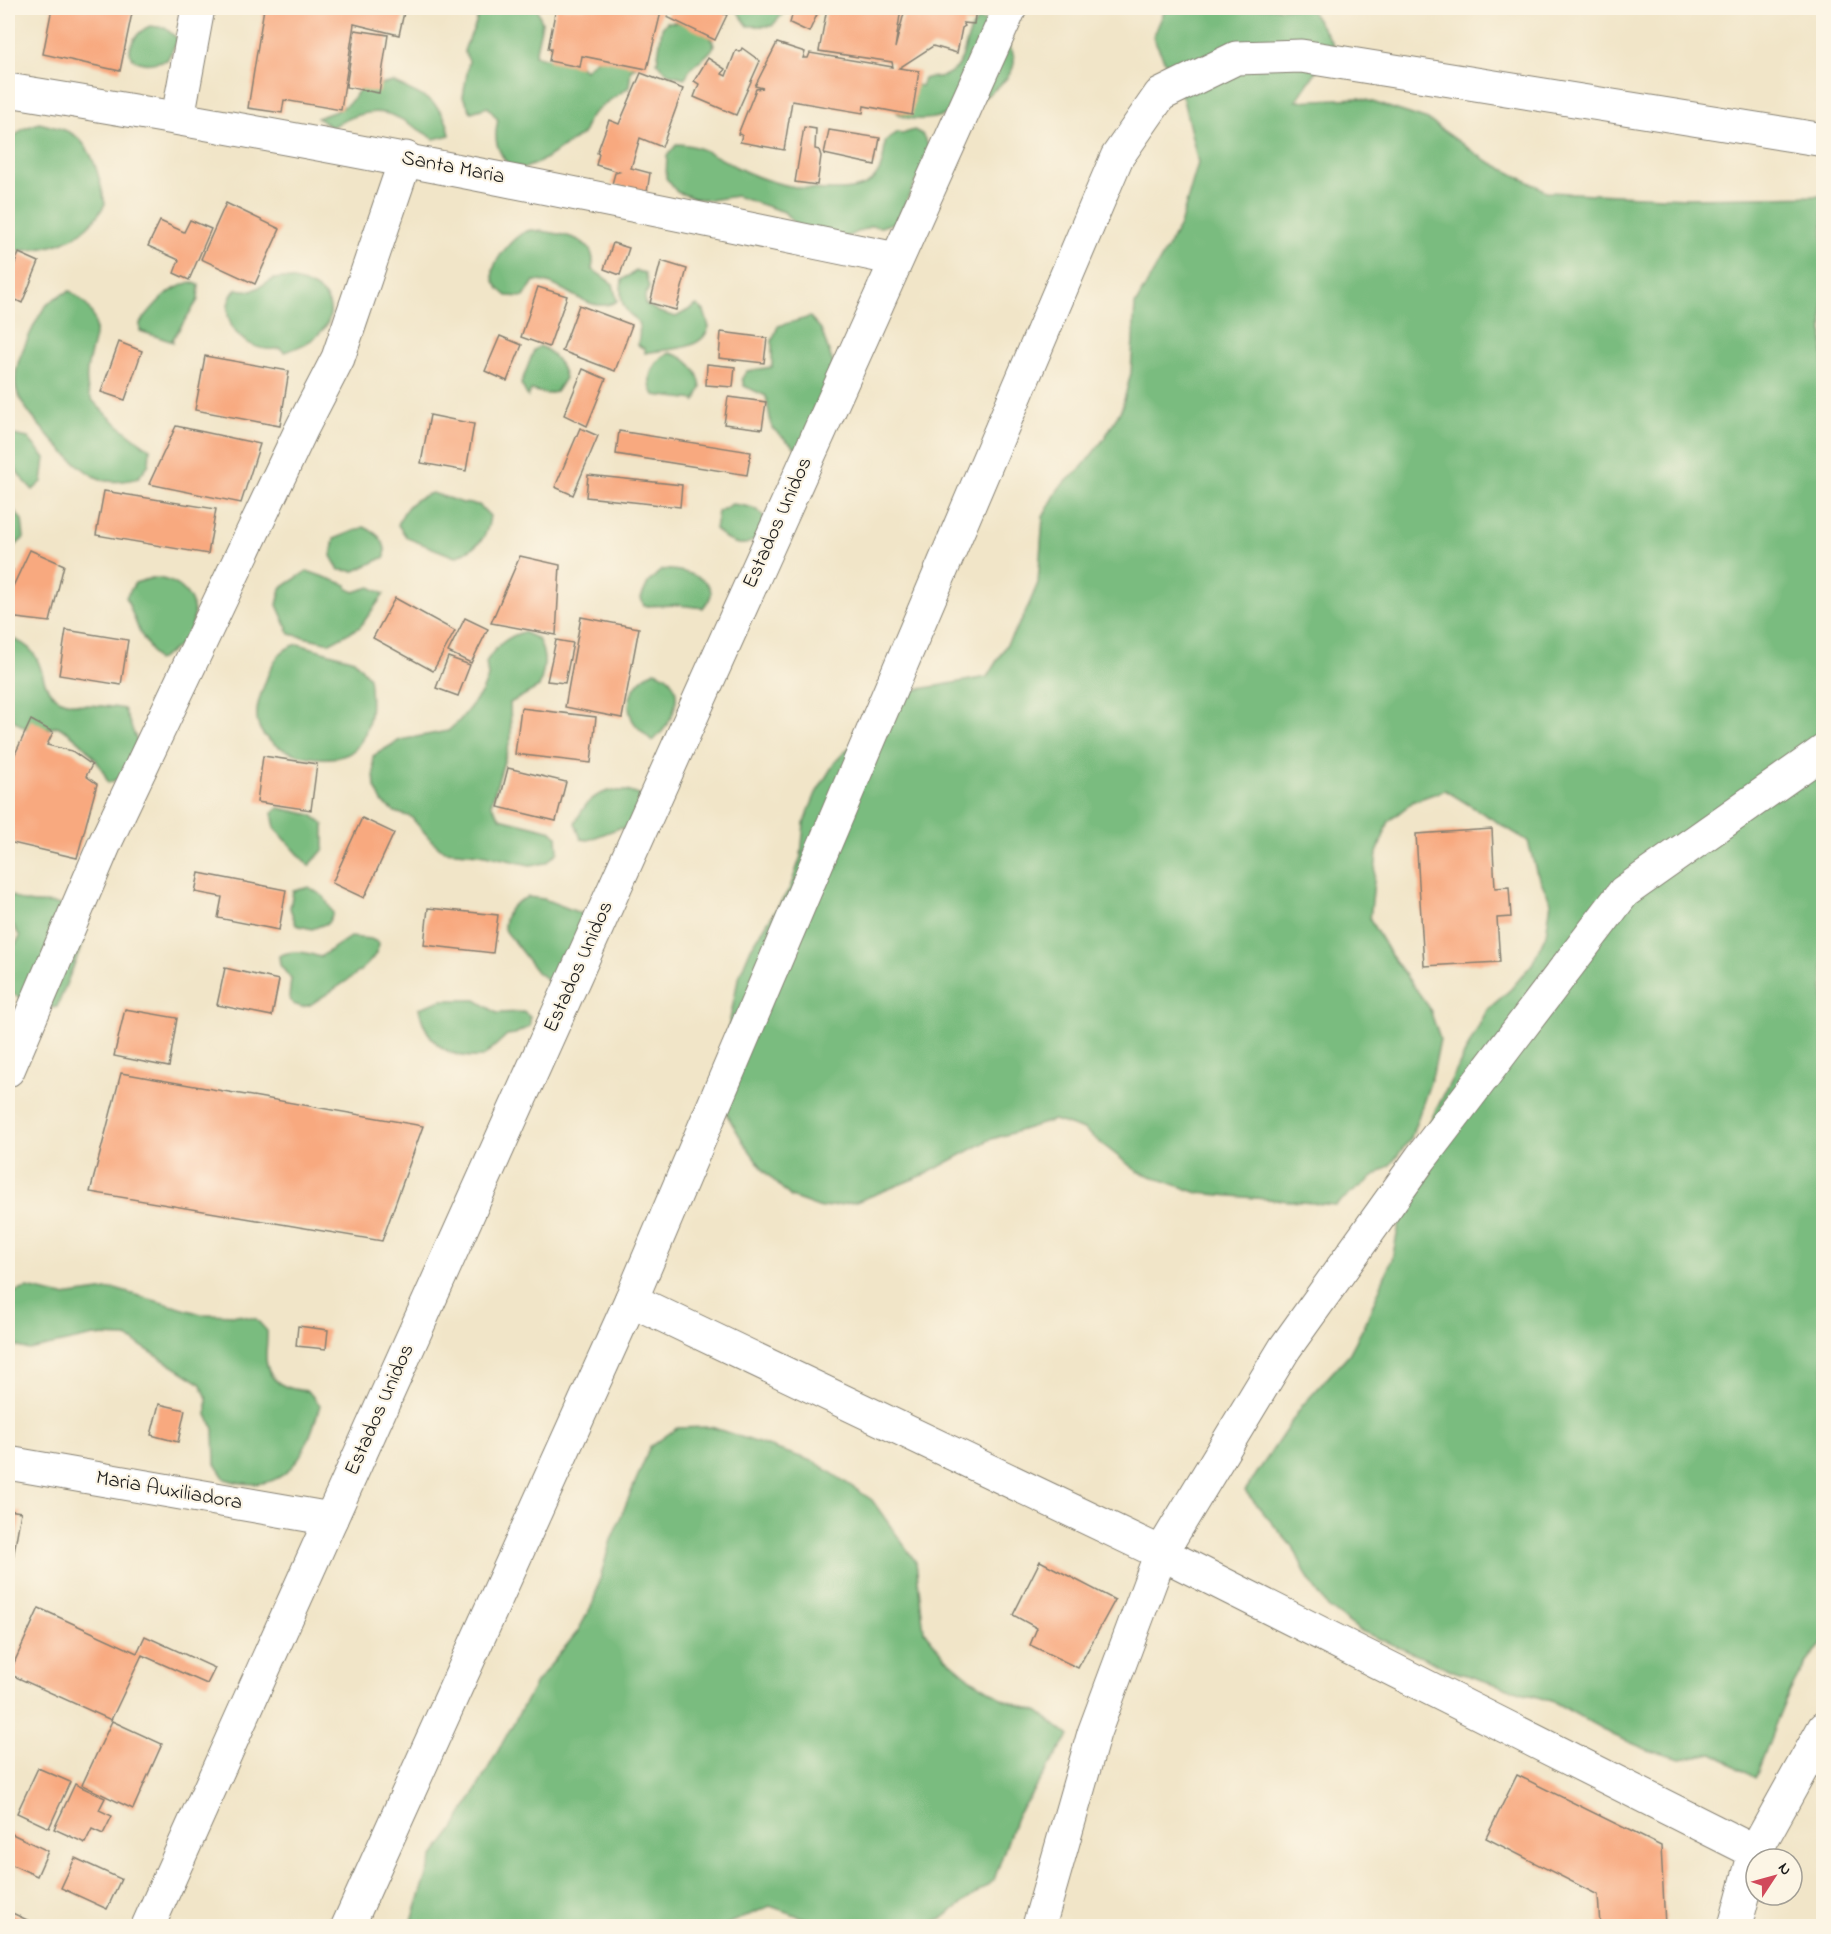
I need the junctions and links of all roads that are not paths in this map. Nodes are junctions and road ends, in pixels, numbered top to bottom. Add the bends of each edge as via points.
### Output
1 (198, 8) edge
2 (1010, 8) edge
3 (8, 90) edge
4 (178, 117) junction
5 (1824, 140) edge
6 (406, 158) junction
7 (896, 259) junction
8 (1824, 751) edge
9 (8, 1070) edge
10 (631, 1300) junction
11 (8, 1463) edge
12 (331, 1519) junction
13 (1161, 1553) junction
14 (1824, 1728) edge
15 (1745, 1847) edge
16 (1758, 1847) edge
17 (1744, 1893) edge
18 (148, 1926) edge
19 (348, 1926) edge
20 (1039, 1926) edge
21 (1735, 1926) edge

1 - 4 street
2 - 7 street, Estados Unidos
3 - 4 street, Santa Maria
4 - 6 street, Santa Maria
5 - 10 street via 1301,56 1236,58 1160,95 1117,158
6 - 7 street, Santa Maria
6 - 9 street via 338,358 105,843
7 - 12 street, Estados Unidos
8 - 13 street via 1624,892 1421,1158 1285,1348
10 - 13 street
10 - 19 street
11 - 12 street, Maria Auxiliadora
12 - 18 street, Estados Unidos
13 - 15 street
13 - 20 street via 1094,1733
14 - 16 street
17 - 21 street

